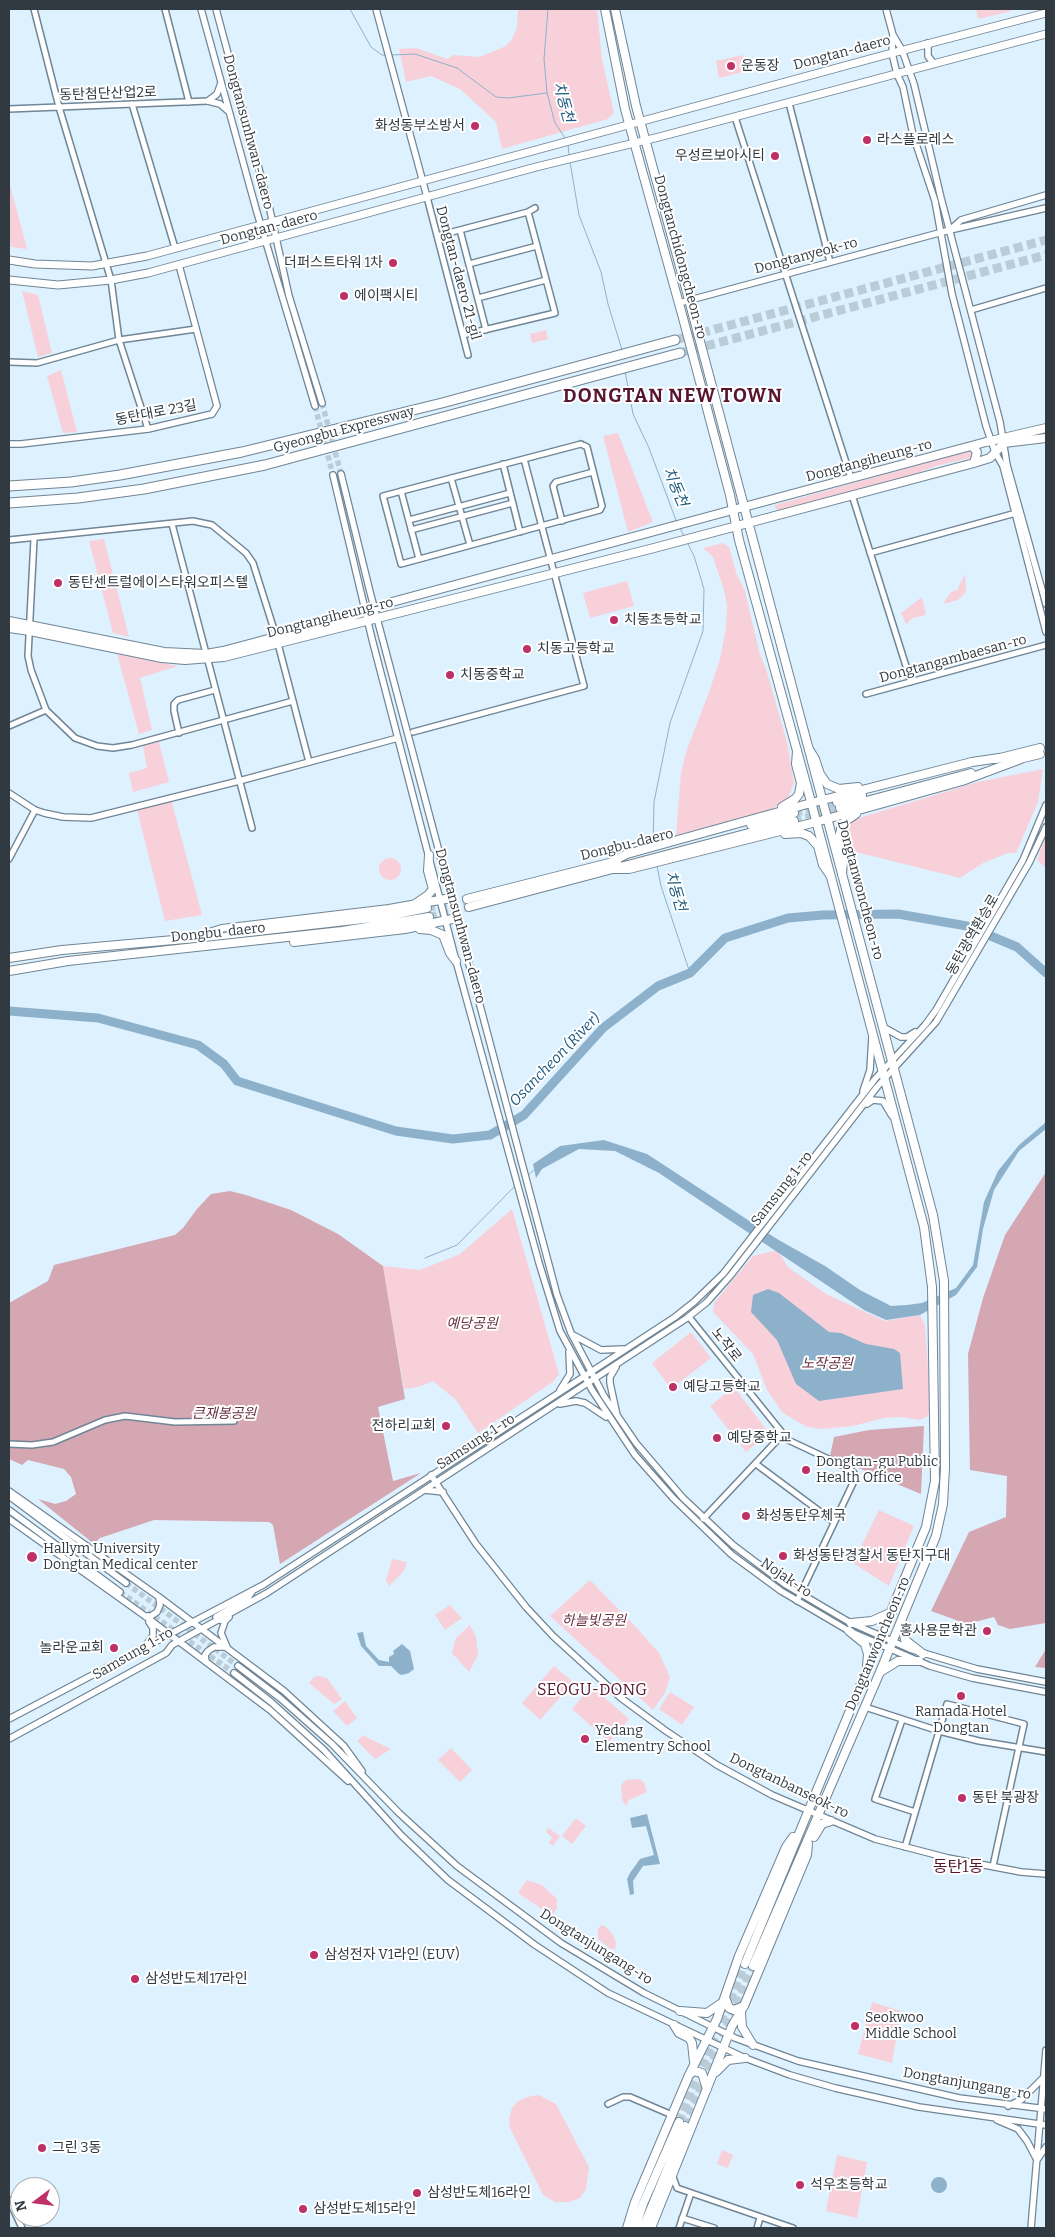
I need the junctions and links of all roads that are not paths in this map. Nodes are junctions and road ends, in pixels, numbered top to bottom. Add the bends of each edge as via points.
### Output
1 (34, 9) edge
2 (164, 9) edge
3 (202, 9) edge
4 (216, 9) edge
5 (376, 9) edge
6 (605, 9) edge
7 (615, 9) edge
8 (886, 9) edge
9 (1046, 13) edge
10 (1046, 34) edge
11 (893, 35) junction
12 (928, 44) junction
13 (902, 50) junction
14 (892, 53) junction
15 (934, 64) junction
16 (910, 70) junction
17 (897, 74) junction
18 (221, 81) junction
19 (189, 102) junction
20 (208, 102) junction
21 (788, 103) junction
22 (132, 104) junction
23 (58, 107) junction
24 (9, 109) edge
25 (230, 112) junction
26 (735, 117) junction
27 (640, 122) junction
28 (630, 125) junction
29 (645, 140) junction
30 (635, 142) junction
31 (422, 182) junction
32 (1046, 195) edge
33 (427, 197) junction
34 (938, 200) junction
35 (535, 208) dead end
36 (1046, 208) edge
37 (528, 212) junction
38 (988, 212) junction
39 (272, 221) junction
40 (990, 221) junction
41 (261, 225) junction
42 (460, 230) junction
43 (950, 230) junction
44 (940, 233) junction
45 (437, 236) junction
46 (275, 239) junction
47 (266, 241) junction
48 (537, 246) junction
49 (175, 248) junction
50 (9, 260) edge
51 (830, 262) junction
52 (106, 263) junction
53 (469, 264) junction
54 (179, 265) junction
55 (785, 274) junction
56 (9, 280) edge
57 (111, 280) junction
58 (546, 280) junction
59 (1046, 288) edge
60 (478, 298) junction
61 (690, 300) junction
62 (679, 303) junction
63 (971, 310) junction
64 (196, 329) junction
65 (486, 330) junction
66 (463, 335) junction
67 (120, 340) junction
68 (675, 340) tunnel mouth
69 (680, 353) tunnel mouth
70 (468, 355) dead end
71 (9, 362) edge
72 (322, 403) tunnel mouth
73 (315, 406) tunnel mouth
74 (1046, 428) edge
75 (148, 430) junction
76 (1046, 438) edge
77 (991, 441) junction
78 (1004, 441) junction
79 (9, 444) edge
80 (972, 446) junction
81 (995, 452) junction
82 (524, 459) junction
83 (974, 462) junction
84 (503, 464) junction
85 (593, 472) junction
86 (341, 474) tunnel mouth
87 (333, 475) tunnel mouth
88 (451, 478) junction
89 (851, 478) junction
90 (9, 486) edge
91 (401, 491) junction
92 (510, 493) junction
93 (852, 495) junction
94 (775, 499) junction
95 (513, 502) junction
96 (9, 503) edge
97 (459, 506) junction
98 (744, 507) junction
99 (733, 510) junction
100 (1016, 513) junction
101 (778, 515) junction
102 (462, 516) junction
103 (408, 520) junction
104 (562, 520) junction
105 (748, 523) junction
106 (172, 524) junction
107 (542, 526) junction
108 (736, 526) junction
109 (411, 530) junction
110 (520, 532) junction
111 (34, 539) junction
112 (9, 540) edge
113 (470, 546) junction
114 (870, 553) junction
115 (419, 559) junction
116 (551, 560) junction
117 (554, 574) junction
118 (1046, 604) edge
119 (374, 608) junction
120 (365, 612) junction
121 (377, 619) junction
122 (9, 622) edge
123 (368, 622) junction
124 (30, 627) junction
125 (9, 628) edge
126 (1046, 632) edge
127 (277, 640) junction
128 (1046, 645) edge
129 (206, 657) junction
130 (911, 682) junction
131 (215, 690) junction
132 (866, 694) dead end
133 (293, 701) junction
134 (46, 710) junction
135 (223, 721) junction
136 (9, 726) edge
137 (406, 729) junction
138 (413, 732) junction
139 (179, 733) junction
140 (398, 738) junction
141 (409, 739) junction
142 (809, 749) junction
143 (797, 751) junction
144 (999, 758) junction
145 (1020, 759) junction
146 (309, 762) junction
147 (239, 781) junction
148 (876, 787) junction
149 (9, 793) edge
150 (823, 800) junction
151 (811, 802) junction
152 (879, 805) junction
153 (1046, 805) edge
154 (35, 810) junction
155 (772, 814) junction
156 (794, 817) tunnel mouth
157 (828, 819) junction
158 (816, 822) junction
159 (1046, 827) edge
160 (252, 828) dead end
161 (778, 832) junction
162 (676, 848) junction
163 (429, 855) junction
164 (9, 859) edge
165 (842, 874) junction
166 (830, 875) junction
167 (1011, 887) junction
168 (451, 898) junction
169 (441, 900) junction
170 (468, 903) tunnel mouth
171 (413, 905) junction
172 (427, 908) tunnel mouth
173 (429, 917) tunnel mouth
174 (457, 918) junction
175 (446, 921) junction
176 (405, 929) junction
177 (196, 938) junction
178 (175, 950) junction
179 (9, 958) edge
180 (456, 961) junction
181 (9, 970) edge
182 (950, 993) junction
183 (925, 1025) junction
184 (883, 1026) junction
185 (872, 1032) junction
186 (893, 1065) junction
187 (883, 1075) junction
188 (857, 1108) junction
189 (896, 1124) junction
190 (689, 1317) junction
191 (571, 1333) junction
192 (626, 1349) junction
193 (569, 1350) junction
194 (583, 1356) junction
195 (575, 1360) junction
196 (623, 1360) junction
197 (591, 1372) junction
198 (584, 1376) junction
199 (595, 1379) junction
200 (588, 1383) junction
201 (551, 1398) junction
202 (609, 1403) junction
203 (556, 1405) junction
204 (602, 1407) junction
205 (618, 1417) junction
206 (234, 1421) dead end
207 (611, 1421) junction
208 (783, 1434) junction
209 (9, 1444) edge
210 (756, 1464) junction
211 (431, 1475) junction
212 (436, 1483) junction
213 (425, 1490) junction
214 (9, 1491) edge
215 (443, 1492) junction
216 (9, 1496) edge
217 (9, 1510) edge
218 (9, 1519) edge
219 (703, 1519) junction
220 (834, 1522) junction
221 (725, 1538) junction
222 (721, 1544) junction
223 (778, 1580) junction
224 (126, 1583) tunnel mouth
225 (773, 1585) junction
226 (253, 1590) junction
227 (120, 1592) tunnel mouth
228 (800, 1594) junction
229 (159, 1597) junction
230 (797, 1601) junction
231 (892, 1612) junction
232 (234, 1613) junction
233 (145, 1616) junction
234 (902, 1619) junction
235 (220, 1620) junction
236 (192, 1622) junction
237 (848, 1626) junction
238 (202, 1630) junction
239 (169, 1634) junction
240 (880, 1641) junction
241 (179, 1642) junction
242 (891, 1646) junction
243 (228, 1649) junction
244 (141, 1650) junction
245 (923, 1658) junction
246 (206, 1662) junction
247 (238, 1666) tunnel mouth
248 (880, 1672) junction
249 (234, 1673) tunnel mouth
250 (866, 1674) junction
251 (876, 1682) junction
252 (1046, 1683) edge
253 (1046, 1692) edge
254 (865, 1707) junction
255 (9, 1719) edge
256 (902, 1720) junction
257 (939, 1731) junction
258 (9, 1739) edge
259 (1018, 1749) junction
260 (1046, 1752) edge
261 (374, 1787) junction
262 (365, 1795) junction
263 (807, 1811) junction
264 (915, 1812) junction
265 (818, 1816) junction
266 (831, 1821) junction
267 (800, 1828) junction
268 (810, 1833) junction
269 (905, 1847) junction
270 (807, 1856) junction
271 (993, 1866) junction
272 (1046, 1874) edge
273 (724, 1998) junction
274 (742, 2009) junction
275 (680, 2010) junction
276 (674, 2025) junction
277 (713, 2028) junction
278 (728, 2035) junction
279 (706, 2040) junction
280 (753, 2045) junction
281 (723, 2048) junction
282 (1046, 2050) edge
283 (745, 2058) junction
284 (694, 2063) junction
285 (689, 2075) junction
286 (711, 2078) junction
287 (1045, 2078) edge
288 (707, 2089) junction
289 (608, 2104) dead end
290 (1008, 2106) junction
291 (1043, 2109) edge
292 (672, 2116) junction
293 (995, 2119) junction
294 (1039, 2124) junction
295 (1046, 2125) edge
296 (1046, 2147) edge
297 (1037, 2160) junction
298 (673, 2173) junction
299 (677, 2188) junction
300 (691, 2193) junction
301 (663, 2196) junction
302 (9, 2200) edge
303 (682, 2218) junction
304 (760, 2218) junction
305 (22, 2228) edge
306 (627, 2228) edge
307 (635, 2228) edge
308 (643, 2228) edge
309 (651, 2228) edge
310 (679, 2228) edge
311 (714, 2228) edge
312 (757, 2228) edge
313 (793, 2228) edge
314 (1031, 2228) edge

1 - 23 street
2 - 19 street
3 - 18 street, Dongtansunhwan-daero
4 - 39 street, Dongtansunhwan-daero
5 - 31 street
6 - 28 main road, Dongtanchidongcheon-ro
7 - 27 main road, Dongtanchidongcheon-ro
8 - 11 street
9 - 12 main road, Dongtan-daero
10 - 15 main road
11 - 13 street
11 - 14 street
12 - 13 main road, Dongtan-daero
12 - 15 street via 928,56
13 - 14 main road, Dongtan-daero
13 - 16 street
14 - 17 street
14 - 27 main road, Dongtan-daero
15 - 16 main road
16 - 17 main road
16 - 34 street
17 - 21 main road
17 - 34 street via 903,87 913,135
18 - 20 street via 217,94
18 - 25 street, Dongtansunhwan-daero
19 - 20 street, 동탄첨단산업2로
19 - 22 street, 동탄첨단산업2로
20 - 25 street via 220,104
21 - 26 main road
21 - 51 street
22 - 23 street, 동탄첨단산업2로
22 - 49 street
23 - 24 street, 동탄첨단산업2로
23 - 52 street
25 - 41 street, Dongtansunhwan-daero
26 - 29 main road
26 - 55 street
27 - 28 main road, Dongtan-daero
27 - 29 main road, Dongtanchidongcheon-ro
28 - 30 main road, Dongtanchidongcheon-ro
28 - 31 main road, Dongtan-daero
29 - 30 main road
29 - 61 main road, Dongtanchidongcheon-ro
30 - 33 main road, Dongtan-daero
30 - 62 main road, Dongtanchidongcheon-ro
31 - 33 street
31 - 39 main road, Dongtan-daero
32 - 38 street
33 - 45 street, Dongtan-daero 21-gil
33 - 46 main road, Dongtan-daero
34 - 43 street
34 - 44 street
35 - 37 street
36 - 40 street, Dongtanyeok-ro
37 - 42 street
37 - 48 street
38 - 40 street
38 - 43 street via 960,220
39 - 41 main road, Dongtan-daero
39 - 46 street, Dongtansunhwan-daero
40 - 43 street, Dongtanyeok-ro
41 - 47 street, Dongtansunhwan-daero
41 - 49 main road, Dongtan-daero
42 - 45 street
42 - 53 street
43 - 44 street, Dongtanyeok-ro
43 - 63 street
44 - 51 street, Dongtanyeok-ro
44 - 77 street via 952,294
45 - 66 street, Dongtan-daero 21-gil
46 - 47 main road, Dongtan-daero
46 - 72 street, Dongtansunhwan-daero
47 - 54 main road, Dongtan-daero
47 - 73 street, Dongtansunhwan-daero
48 - 53 street
48 - 58 street
49 - 52 main road, Dongtan-daero
50 - 52 main road, Dongtan-daero via 92,266
51 - 55 street, Dongtanyeok-ro
52 - 57 street
53 - 60 street
54 - 57 main road, Dongtan-daero
54 - 64 street, 동탄대로 23길
55 - 61 street, Dongtanyeok-ro
55 - 89 street
56 - 57 main road, Dongtan-daero via 58,285
57 - 67 street
58 - 60 street
58 - 65 street via 555,313
59 - 63 street
60 - 65 street
61 - 62 street, Dongtanyeok-ro
61 - 98 main road, Dongtanchidongcheon-ro
62 - 99 main road, Dongtanchidongcheon-ro
63 - 78 street
64 - 67 street
64 - 75 street, 동탄대로 23길 via 215,411 207,416
65 - 66 street
66 - 70 street, Dongtan-daero 21-gil
67 - 71 street via 37,363
67 - 75 street
68 - 90 highway, Gyeongbu Expressway via 234,454 71,482
69 - 96 highway, Gyeongbu Expressway via 265,465 144,489
74 - 78 main road, Dongtangiheung-ro
75 - 79 street, 동탄대로 23길
76 - 78 main road, Dongtangiheung-ro
77 - 78 main road, Dongtangiheung-ro
77 - 80 main road, Dongtangiheung-ro
77 - 81 street
78 - 81 main road, Dongtangiheung-ro
78 - 118 street via 1007,465
80 - 83 main road via 977,452
80 - 89 main road, Dongtangiheung-ro
81 - 83 main road, Dongtangiheung-ro via 990,458
81 - 100 street
82 - 84 street
82 - 85 street via 581,444 587,447
82 - 107 street
83 - 93 main road, Dongtangiheung-ro
84 - 88 street
84 - 92 street
85 - 104 street via 556,482 553,486
85 - 104 street via 602,506 600,510
86 - 119 street, Dongtansunhwan-daero
87 - 120 street, Dongtansunhwan-daero
88 - 91 street
88 - 97 street
89 - 94 main road, Dongtangiheung-ro
91 - 103 street
91 - 115 street via 383,496 401,564
92 - 95 street
92 - 97 street
93 - 101 main road, Dongtangiheung-ro
93 - 114 street
94 - 98 main road, Dongtangiheung-ro
94 - 101 main road via 772,507 774,514
95 - 102 street
95 - 110 street
97 - 102 street
97 - 103 street
98 - 99 main road, Dongtangiheung-ro
98 - 105 main road, Dongtanwoncheon-ro
99 - 108 main road, Dongtanwoncheon-ro
99 - 116 main road, Dongtangiheung-ro
100 - 114 street
100 - 126 street
101 - 105 main road, Dongtangiheung-ro
102 - 109 street
102 - 113 street
103 - 109 street
104 - 107 street
105 - 108 main road, Dongtangiheung-ro
105 - 142 main road, Dongtanwoncheon-ro
106 - 111 street
106 - 127 street via 193,521 212,525 246,553 259,577
106 - 129 street
107 - 110 street
107 - 116 street
108 - 117 main road, Dongtangiheung-ro
108 - 143 main road, Dongtanwoncheon-ro
109 - 115 street
110 - 113 street
111 - 112 street
111 - 124 street
113 - 115 street
114 - 130 street
116 - 117 street
116 - 119 main road, Dongtangiheung-ro
117 - 121 main road, Dongtangiheung-ro
117 - 138 street via 584,686
119 - 120 main road, Dongtangiheung-ro
119 - 121 street, Dongtansunhwan-daero
120 - 123 street, Dongtansunhwan-daero
120 - 127 main road, Dongtangiheung-ro
121 - 123 main road, Dongtangiheung-ro
121 - 137 street, Dongtansunhwan-daero
122 - 124 main road, Dongtangiheung-ro
123 - 127 main road, Dongtangiheung-ro
123 - 140 street, Dongtansunhwan-daero
124 - 125 main road, Dongtangiheung-ro
124 - 129 main road, Dongtangiheung-ro via 162,658
124 - 134 street via 29,663
127 - 129 main road, Dongtangiheung-ro
127 - 133 street
128 - 130 street, Dongtangambaesan-ro
129 - 131 street
130 - 132 street, Dongtangambaesan-ro
131 - 135 street
131 - 139 street via 174,704
133 - 135 street
133 - 146 street
134 - 136 street
134 - 139 street via 75,738 97,746 132,745
135 - 139 street
135 - 147 street
137 - 138 street
137 - 141 street, Dongtansunhwan-daero
138 - 141 street
140 - 146 street
140 - 163 street, Dongtansunhwan-daero
141 - 168 street, Dongtansunhwan-daero
142 - 148 main road via 823,780 832,787
142 - 150 main road, Dongtanwoncheon-ro
143 - 151 main road, Dongtanwoncheon-ro
143 - 155 main road via 796,764 801,782 799,794
144 - 145 main road via 1040,751
144 - 145 main road via 838,805
144 - 148 main road
145 - 152 main road via 962,781
146 - 147 street
147 - 154 street via 98,817 63,817
147 - 160 street
148 - 150 main road
149 - 154 street
150 - 151 main road
150 - 157 main road, Dongtanwoncheon-ro
151 - 155 main road
151 - 158 main road, Dongtanwoncheon-ro
152 - 157 main road
152 - 165 main road via 848,818 842,825 839,838
153 - 167 street
154 - 164 street
155 - 162 main road
156 - 162 main road, Dongbu-daero
157 - 158 main road
157 - 165 main road, Dongtanwoncheon-ro
158 - 161 main road
158 - 166 main road, Dongtanwoncheon-ro
159 - 167 street via 1032,858
161 - 162 main road
161 - 166 main road via 809,836 818,846 823,865
162 - 170 main road, Dongbu-daero
163 - 169 street, Dongtansunhwan-daero
163 - 171 main road via 432,889
165 - 184 main road, Dongtanwoncheon-ro
166 - 185 main road, Dongtanwoncheon-ro
167 - 182 street, 동탄광역환승로
168 - 169 main road
168 - 174 street, Dongtansunhwan-daero
169 - 171 main road
169 - 175 street, Dongtansunhwan-daero
171 - 177 main road via 222,929
172 - 177 main road, Dongbu-daero via 381,917
173 - 178 main road, Dongbu-daero via 342,931
174 - 175 main road
174 - 191 street, Dongtansunhwan-daero via 559,1302
175 - 176 main road
175 - 180 street, Dongtansunhwan-daero
176 - 178 main road via 214,949
176 - 180 main road via 431,930 443,935
177 - 179 main road, Dongbu-daero
178 - 181 main road, Dongbu-daero
180 - 193 street, Dongtansunhwan-daero via 554,1315
182 - 183 street
182 - 186 street via 928,1032
183 - 184 street via 907,1037 895,1035
183 - 186 street
184 - 186 main road, Dongtanwoncheon-ro
185 - 187 main road, Dongtanwoncheon-ro
185 - 188 street via 868,1079
186 - 187 street, Samsung 1-ro
186 - 234 main road, Dongtanwoncheon-ro via 937,1233 945,1314 943,1504 930,1554
187 - 188 street, Samsung 1-ro
187 - 189 main road, Dongtanwoncheon-ro
188 - 189 street via 874,1100 883,1101
188 - 190 street, Samsung 1-ro via 723,1285
188 - 192 street, Samsung 1-ro via 723,1274 694,1302
189 - 231 main road, Dongtanwoncheon-ro via 924,1227 932,1287 935,1482 920,1545
190 - 196 street, Samsung 1-ro
190 - 208 street, 노작로
191 - 192 street via 601,1350
191 - 194 street
192 - 197 street, Samsung 1-ro
193 - 195 street, Dongtansunhwan-daero
193 - 201 street via 570,1374
194 - 195 street via 581,1361
194 - 197 street
195 - 198 street, Dongtansunhwan-daero
196 - 199 street, Samsung 1-ro
196 - 205 street via 610,1377
197 - 198 street, Samsung 1-ro
197 - 199 street, Nojak-ro
198 - 200 street, Nojak-ro
198 - 201 street, Samsung 1-ro
199 - 200 street, Samsung 1-ro
199 - 202 street, Nojak-ro
200 - 203 street, Samsung 1-ro
200 - 204 street, Nojak-ro
201 - 211 street, Samsung 1-ro
202 - 204 street via 604,1402
202 - 205 street, Nojak-ro
203 - 207 street via 586,1403
203 - 212 street, Samsung 1-ro
204 - 207 street, Nojak-ro
205 - 219 street, Nojak-ro via 665,1479
206 - 209 street via 175,1422 125,1416 105,1420 53,1442
207 - 222 street, Nojak-ro via 656,1480
208 - 210 street
208 - 220 street, 노작로 via 788,1440 854,1473 854,1482
210 - 219 street
210 - 220 street
211 - 212 street, Dongtanbanseok-ro
211 - 226 street, Samsung 1-ro
212 - 213 street, Samsung 1-ro
212 - 215 street, Dongtanbanseok-ro
213 - 215 street
213 - 232 street, Samsung 1-ro
214 - 229 street
215 - 263 street, Dongtanbanseok-ro via 476,1544 526,1607 592,1672 666,1731 717,1765
216 - 224 street
217 - 227 street
218 - 233 street
219 - 221 street, Nojak-ro
220 - 228 street, 노작로
221 - 222 street
221 - 223 street, Nojak-ro
222 - 225 street, Nojak-ro
223 - 225 street via 778,1584
223 - 228 street, Nojak-ro
225 - 230 street, Nojak-ro
226 - 235 street via 247,1599 216,1617
226 - 236 street, Samsung 1-ro
228 - 230 street, 노작로
228 - 237 street, Nojak-ro
229 - 233 street via 157,1612
229 - 236 street
230 - 237 street, Nojak-ro
231 - 237 main road via 872,1621
231 - 240 main road, Dongtanwoncheon-ro
232 - 235 street, Samsung 1-ro
232 - 243 street via 225,1621 221,1633
233 - 239 street
233 - 244 street via 152,1625 153,1636
234 - 242 main road, Dongtanwoncheon-ro
234 - 245 main road via 905,1640
235 - 238 street, Samsung 1-ro
236 - 238 street
236 - 239 street, Samsung 1-ro
237 - 240 street, Nojak-ro
237 - 250 main road via 865,1644 868,1654
238 - 241 street, Samsung 1-ro
238 - 243 street
239 - 241 street
239 - 244 street, Samsung 1-ro
240 - 242 street, Nojak-ro
240 - 250 main road, Dongtanwoncheon-ro
241 - 246 street
241 - 258 street, Samsung 1-ro
242 - 245 street, Nojak-ro
242 - 248 main road, Dongtanwoncheon-ro
243 - 246 street via 218,1646 208,1651
243 - 261 street via 284,1691 344,1746
244 - 255 street, Samsung 1-ro
245 - 248 main road via 898,1661
245 - 252 street, Nojak-ro
245 - 253 street, Nojak-ro via 979,1680
246 - 262 street via 270,1710
247 - 261 street, Dongtanjungang-ro via 332,1744
248 - 251 main road, Dongtanwoncheon-ro
249 - 262 street via 324,1750
250 - 251 main road
250 - 263 main road, Dongtanwoncheon-ro
251 - 254 main road, Dongtanwoncheon-ro
254 - 256 street
254 - 265 main road, Dongtanwoncheon-ro
256 - 257 street
256 - 264 street via 875,1799
257 - 259 street
257 - 259 street via 947,1704 1024,1724
257 - 264 street
259 - 260 street
259 - 271 street
261 - 275 street, Dongtanjungang-ro via 457,1866 519,1913 609,1974
262 - 276 street, Dongtanjungang-ro via 424,1858 482,1907 608,1993
263 - 265 street, Dongtanbanseok-ro
263 - 267 main road, Dongtanwoncheon-ro
264 - 269 street
265 - 266 street, Dongtanbanseok-ro
265 - 268 main road, Dongtanwoncheon-ro
266 - 269 street, Dongtanbanseok-ro via 866,1836
266 - 270 main road via 816,1831
267 - 268 main road, Dongtanwoncheon-ro via 749,1965
267 - 273 main road via 786,1847
268 - 270 main road
269 - 271 street, Dongtanbanseok-ro
270 - 274 main road
271 - 272 street, Dongtanbanseok-ro
273 - 274 main road via 730,2008
273 - 275 main road via 707,2013
273 - 277 main road
274 - 278 main road
274 - 280 main road via 742,2027
275 - 277 street, Dongtanjungang-ro
276 - 279 street, Dongtanjungang-ro
276 - 284 main road via 692,2043
277 - 278 street, Dongtanjungang-ro
277 - 279 main road
278 - 280 street, Dongtanjungang-ro
278 - 281 main road
279 - 281 street, Dongtanjungang-ro
279 - 284 main road
280 - 290 street, Dongtanjungang-ro via 798,2061 924,2091
281 - 283 street, Dongtanjungang-ro
281 - 286 main road
282 - 287 street
283 - 286 main road via 725,2061
283 - 293 street, Dongtanjungang-ro via 835,2088
284 - 285 main road
285 - 288 main road via 694,2071 702,2073
285 - 292 main road
286 - 288 main road
287 - 290 street via 1026,2096
287 - 291 street
288 - 298 main road
289 - 292 street via 630,2097
290 - 291 street, Dongtanjungang-ro
291 - 294 street
292 - 306 main road
293 - 294 street, Dongtanjungang-ro
293 - 297 street via 1018,2130
294 - 295 street, Dongtanjungang-ro
294 - 297 street
296 - 297 street
297 - 314 street
298 - 299 street
298 - 301 main road
299 - 300 street
299 - 301 street
300 - 303 street
300 - 304 street
301 - 309 main road
302 - 305 street
303 - 310 street
303 - 311 street
304 - 312 street
304 - 313 street
307 - 308 main road via 643,2204 682,2124

